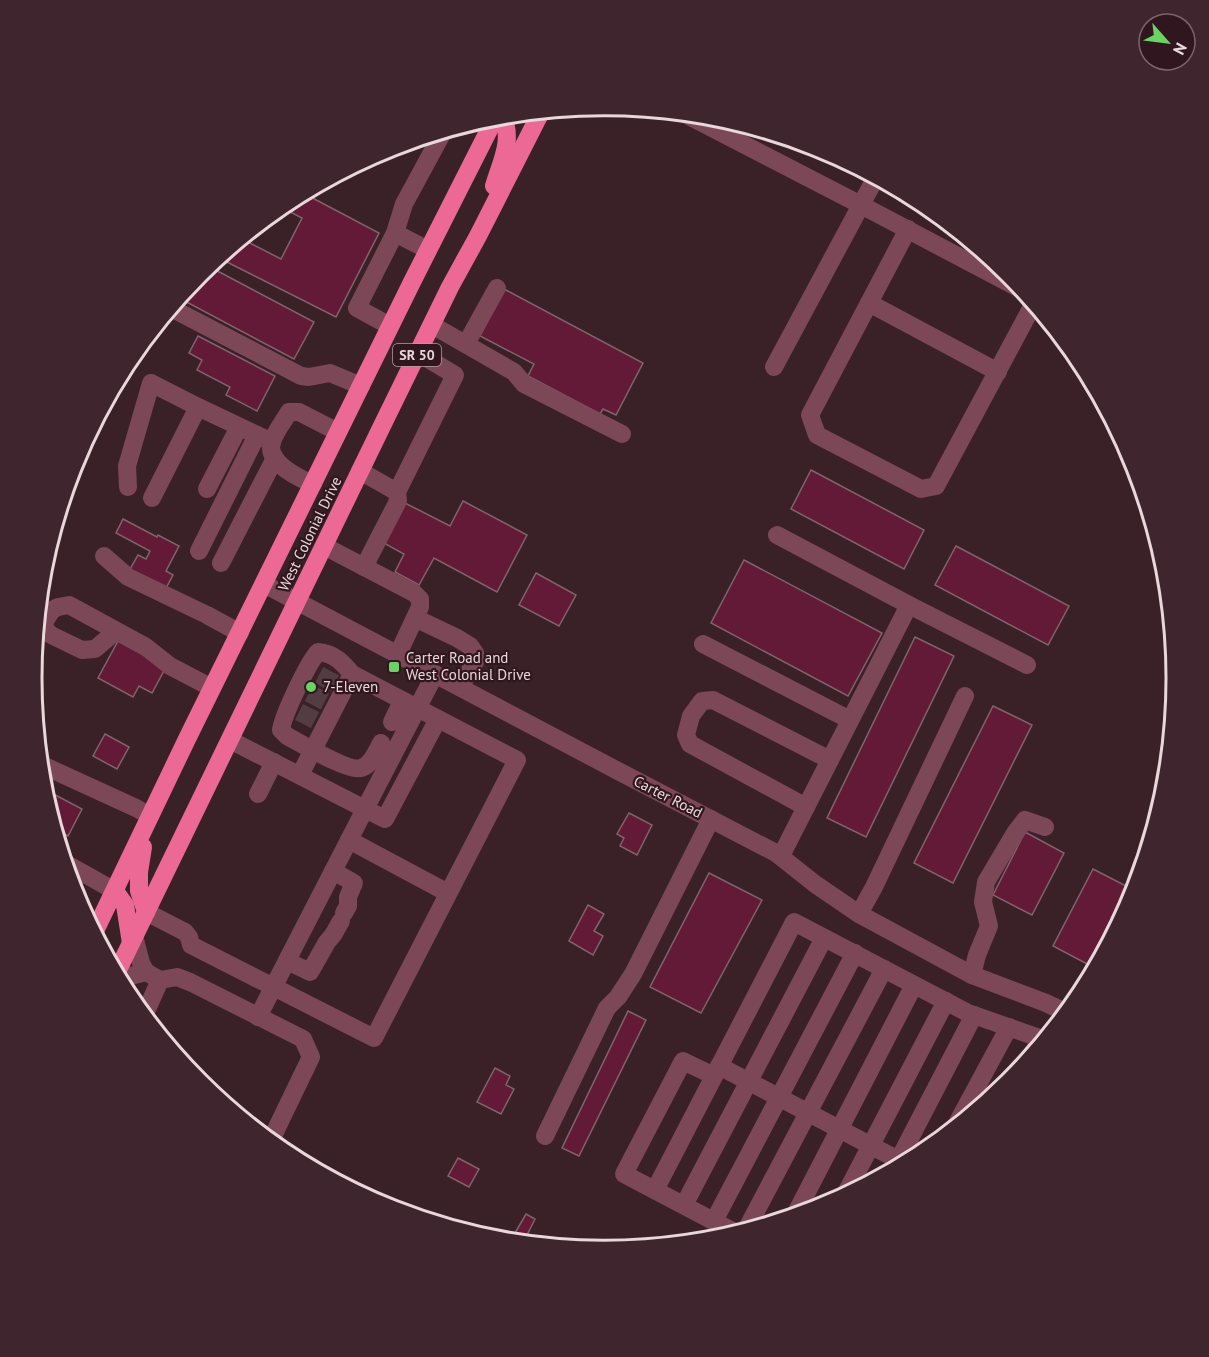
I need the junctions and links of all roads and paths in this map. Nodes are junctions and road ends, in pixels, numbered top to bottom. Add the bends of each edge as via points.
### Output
1 (537, 120) edge
2 (506, 125) edge
3 (708, 126) edge
4 (490, 128) edge
5 (438, 142) edge
6 (872, 184) edge
7 (861, 205) junction
8 (908, 230) junction
9 (395, 233) junction
10 (478, 236) junction
11 (428, 250) junction
12 (998, 277) edge
13 (497, 288) dead end
14 (869, 303) junction
15 (1030, 311) edge
16 (179, 312) edge
17 (432, 325) junction
18 (390, 326) junction
19 (466, 344) junction
20 (418, 353) junction
21 (774, 367) dead end
22 (998, 372) junction
23 (361, 386) junction
24 (198, 407) junction
25 (239, 427) junction
26 (338, 432) junction
27 (622, 434) dead end
28 (268, 445) junction
29 (360, 471) junction
30 (313, 484) junction
31 (128, 487) dead end
32 (207, 489) dead end
33 (397, 492) junction
34 (152, 498) dead end
35 (777, 535) dead end
36 (324, 546) junction
37 (199, 551) dead end
38 (104, 556) dead end
39 (221, 563) dead end
40 (364, 567) junction
41 (264, 584) junction
42 (297, 601) junction
43 (909, 605) junction
44 (415, 618) junction
45 (116, 631) dead end
46 (240, 633) junction
47 (703, 644) dead end
48 (398, 654) junction
49 (1027, 665) dead end
50 (435, 674) junction
51 (344, 682) junction
52 (460, 687) junction
53 (212, 688) junction
54 (966, 696) dead end
55 (410, 705) junction
56 (438, 719) junction
57 (850, 720) junction
58 (392, 722) dead end
59 (230, 740) junction
60 (381, 743) dead end
61 (313, 750) junction
62 (830, 760) junction
63 (274, 762) junction
64 (50, 768) edge
65 (300, 775) junction
66 (258, 794) dead end
67 (806, 807) junction
68 (365, 809) junction
69 (150, 816) junction
70 (711, 819) junction
71 (1046, 827) dead end
72 (349, 840) junction
73 (781, 856) junction
74 (76, 869) edge
75 (333, 871) junction
76 (115, 891) junction
77 (448, 893) junction
78 (344, 910) junction
79 (146, 912) junction
80 (859, 914) junction
81 (99, 924) edge
82 (825, 938) junction
83 (132, 939) junction
84 (327, 942) junction
85 (855, 954) junction
86 (287, 961) junction
87 (120, 965) edge
88 (884, 969) junction
89 (972, 975) junction
90 (153, 976) junction
91 (129, 978) edge
92 (914, 985) junction
93 (273, 987) junction
94 (946, 1001) junction
95 (147, 1005) edge
96 (1059, 1009) edge
97 (974, 1015) junction
98 (258, 1017) junction
99 (1009, 1027) junction
100 (1037, 1037) edge
101 (716, 1071) junction
102 (749, 1082) junction
103 (779, 1098) junction
104 (964, 1110) edge
105 (808, 1113) junction
106 (839, 1129) junction
107 (274, 1133) edge
108 (545, 1136) dead end
109 (871, 1146) junction
110 (906, 1153) edge
111 (894, 1161) edge
112 (851, 1184) edge
113 (655, 1190) junction
114 (684, 1205) junction
115 (800, 1205) edge
116 (714, 1221) junction
117 (750, 1222) edge
118 (726, 1227) edge

1 - 10 highway, West Colonial Drive / SR 50
2 - 10 highway via 508,140
3 - 7 street
4 - 11 highway, West Colonial Drive / SR 50
5 - 9 street via 404,204
6 - 7 street
7 - 8 street
7 - 21 street
8 - 12 street
8 - 14 street
9 - 11 street
9 - 18 street via 357,308
10 - 17 highway, West Colonial Drive / SR 50
11 - 18 highway, West Colonial Drive / SR 50
13 - 19 street
14 - 22 street
14 - 22 street via 810,415 817,435 921,489 936,486
15 - 22 street
16 - 23 street via 301,376 330,373
17 - 19 street
17 - 20 highway, West Colonial Drive / SR 50
18 - 23 highway, West Colonial Drive / SR 50
19 - 27 street via 514,372 524,384
20 - 29 highway, West Colonial Drive / SR 50
20 - 33 street via 455,375
23 - 26 highway, West Colonial Drive / SR 50
24 - 25 street
24 - 31 street via 151,382 127,466
24 - 34 street
25 - 28 street
25 - 32 street
26 - 28 street via 298,412 289,412
26 - 30 highway, West Colonial Drive / SR 50
28 - 30 street via 285,469
28 - 37 street
28 - 39 street
29 - 33 street
29 - 36 highway, West Colonial Drive / SR 50
30 - 41 highway, West Colonial Drive / SR 50
33 - 40 street via 398,501
35 - 43 street
36 - 40 street
36 - 42 highway, West Colonial Drive / SR 50
38 - 46 street via 128,577
40 - 44 street via 420,599
41 - 42 street, Carter Road
41 - 46 highway, West Colonial Drive / SR 50
42 - 48 street, Carter Road
42 - 59 highway, West Colonial Drive / SR 50
43 - 49 street
43 - 57 street
44 - 48 street
44 - 52 street via 457,638 475,653 476,660
45 - 53 street
46 - 53 highway, West Colonial Drive / SR 50
47 - 57 street
48 - 50 street, Carter Road
50 - 52 street, Carter Road
50 - 55 street
51 - 55 street
51 - 61 street via 321,723
51 - 61 street via 342,662 325,652 312,658 313,672 281,730
52 - 70 street, Carter Road
53 - 69 highway, West Colonial Drive / SR 50
54 - 80 street
55 - 56 street
55 - 58 street
55 - 68 street
56 - 68 street via 385,819
56 - 77 street via 517,760
57 - 62 street
59 - 63 street
59 - 79 highway, West Colonial Drive / SR 50
60 - 61 street via 368,764 354,769
61 - 65 street
62 - 67 street
62 - 67 street via 713,700 702,701 691,717 686,735 690,744
63 - 65 street
63 - 66 street
64 - 69 street
65 - 68 street
67 - 73 street
68 - 72 street
69 - 76 highway, West Colonial Drive / SR 50
69 - 79 highway via 139,872 139,891
70 - 73 street, Carter Road
70 - 108 street via 633,974 607,1008
71 - 89 street via 1024,820 986,882 983,902 989,926
72 - 75 street
72 - 77 street
73 - 80 street, Carter Road
74 - 76 street
75 - 78 street via 354,883
75 - 86 street
76 - 81 highway, West Colonial Drive / SR 50
76 - 83 highway via 125,905
77 - 93 street via 374,1038
78 - 84 street
78 - 84 street via 339,901 324,932
79 - 83 highway, West Colonial Drive / SR 50
79 - 93 street via 185,932 191,945
80 - 89 street, Carter Road
82 - 85 street
82 - 101 street via 794,922
82 - 102 street
83 - 87 highway, West Colonial Drive / SR 50
83 - 90 street via 141,963
84 - 86 street via 310,972
85 - 88 street
85 - 103 street
86 - 93 street
88 - 92 street
88 - 105 street
89 - 96 street, Carter Road
90 - 91 street
90 - 95 street
90 - 98 street via 190,982
92 - 94 street
92 - 106 street
93 - 98 street
94 - 97 street
94 - 109 street
97 - 99 street
97 - 110 street
98 - 107 street via 303,1039 311,1057
99 - 100 street
99 - 104 street
101 - 102 street
101 - 113 street
101 - 113 street via 682,1061 624,1173
102 - 103 street
102 - 114 street
103 - 105 street
103 - 116 street
105 - 106 street
105 - 117 street
106 - 109 street
106 - 115 street
109 - 111 street
109 - 112 street
113 - 114 street
114 - 116 street
116 - 118 street

